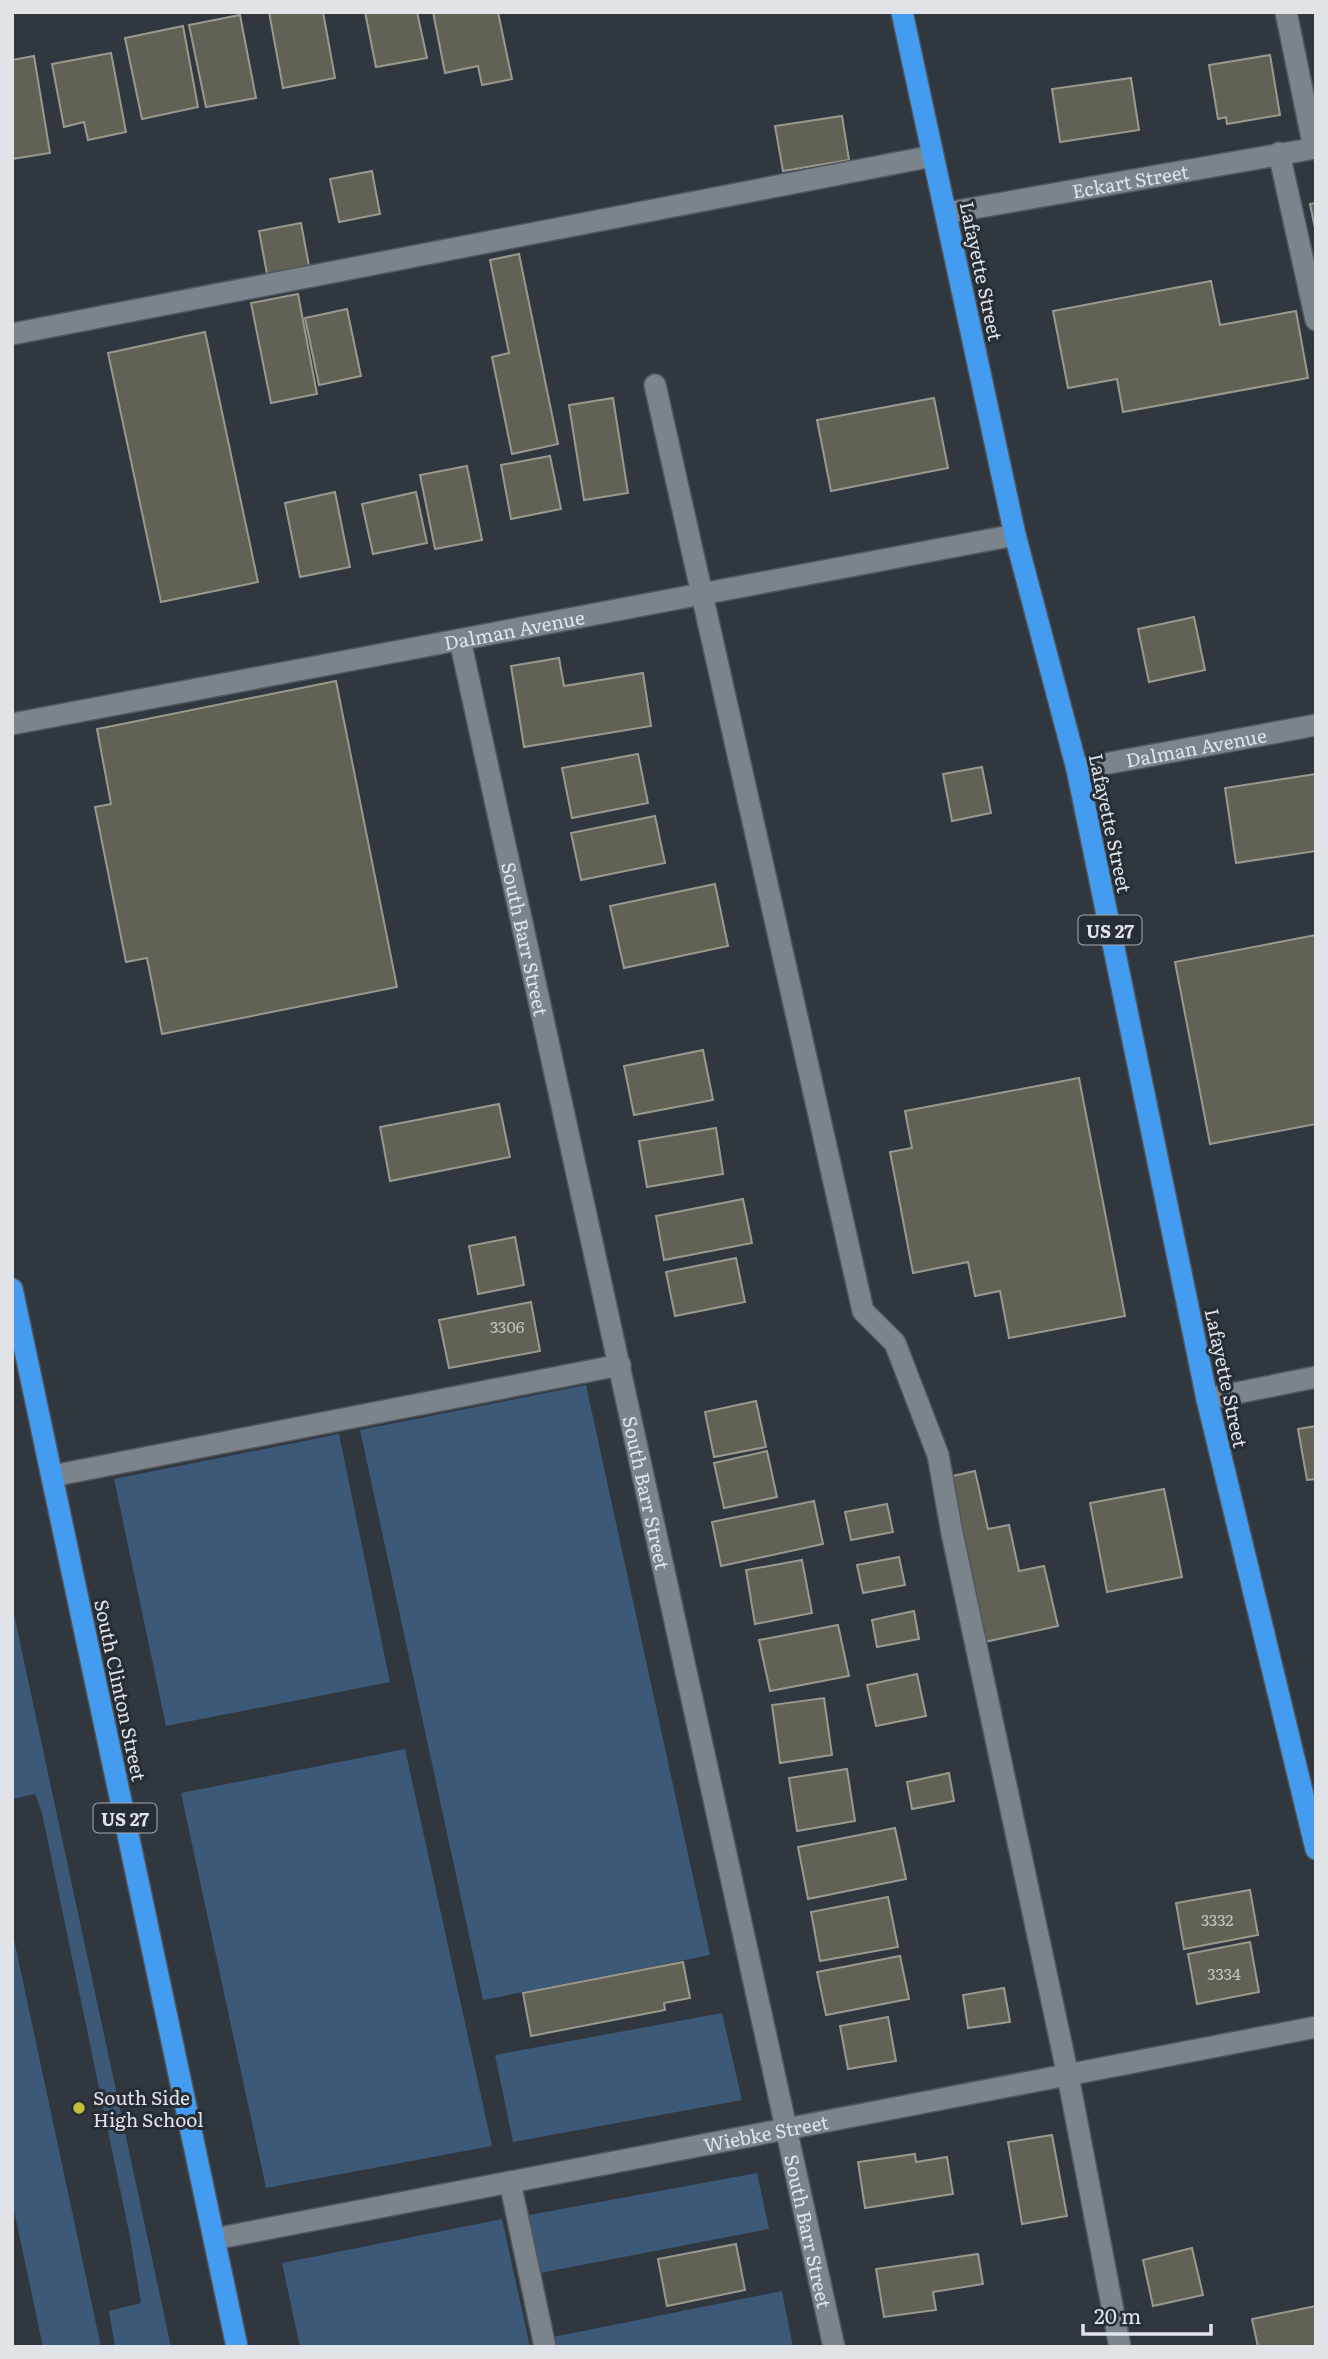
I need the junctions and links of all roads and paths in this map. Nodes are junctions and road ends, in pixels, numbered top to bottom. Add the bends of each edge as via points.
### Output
1 (902, 12) edge
2 (1286, 12) edge
3 (1315, 148) edge
4 (1279, 153) junction
5 (933, 156) junction
6 (946, 213) junction
7 (1316, 320) edge
8 (12, 334) edge
9 (655, 385) dead end
10 (1015, 534) junction
11 (702, 594) junction
12 (460, 639) junction
13 (12, 724) edge
14 (1316, 725) edge
15 (1077, 769) junction
16 (12, 1289) edge
17 (16, 1322) edge
18 (620, 1365) junction
19 (1316, 1377) edge
20 (1207, 1399) junction
21 (52, 1476) junction
22 (1316, 1849) edge
23 (1316, 2027) edge
24 (1068, 2076) junction
25 (788, 2128) junction
26 (509, 2182) junction
27 (214, 2239) junction
28 (237, 2347) edge
29 (545, 2347) edge
30 (834, 2347) edge
31 (1120, 2347) edge

1 - 5 highway, Lafayette Street / US 27
2 - 3 street
3 - 4 street, Eckart Street
4 - 6 street, Eckart Street
4 - 7 street
5 - 6 highway, Lafayette Street / US 27
5 - 8 street
6 - 10 highway, Lafayette Street / US 27
9 - 11 street
10 - 11 street, Dalman Avenue
10 - 15 highway, Lafayette Street / US 27
11 - 12 street, Dalman Avenue
11 - 24 street via 863,1311 895,1343 938,1455
12 - 13 street, Dalman Avenue
12 - 18 street, South Barr Street
14 - 15 street, Dalman Avenue
15 - 20 highway, Lafayette Street / US 27
16 - 17 highway, South Clinton Street / US 27
17 - 21 highway, South Clinton Street / US 27
18 - 21 street
18 - 25 street, South Barr Street
19 - 20 street
20 - 22 highway, Lafayette Street / US 27
21 - 27 highway, South Clinton Street / US 27
23 - 24 street, Wiebke Street
24 - 25 street, Wiebke Street
24 - 31 street
25 - 26 street, Wiebke Street
25 - 30 street, South Barr Street
26 - 27 street, Wiebke Street
26 - 29 street
27 - 28 highway, South Clinton Street / US 27

